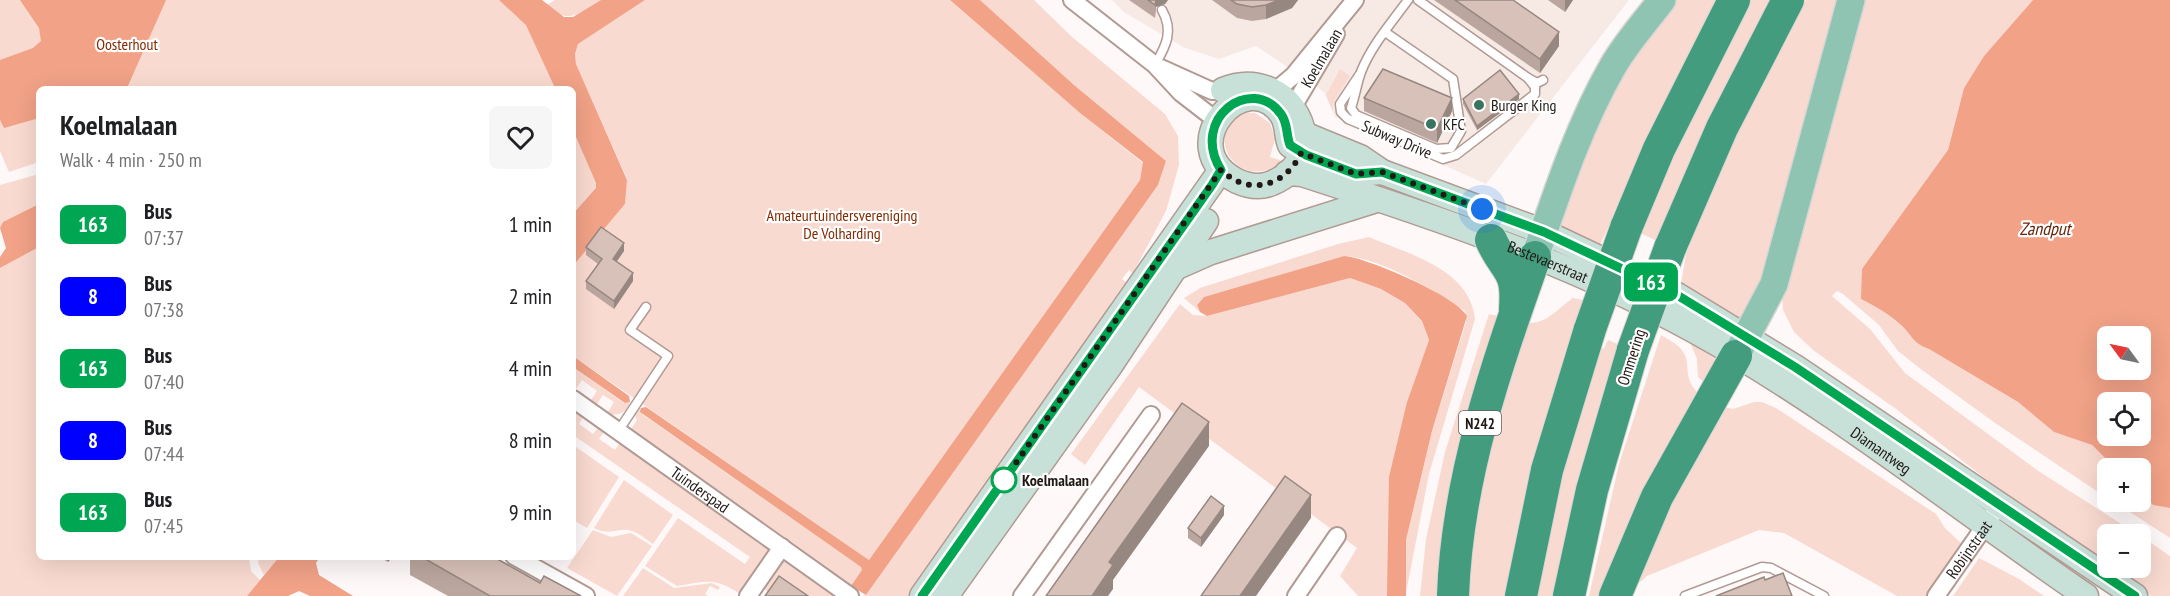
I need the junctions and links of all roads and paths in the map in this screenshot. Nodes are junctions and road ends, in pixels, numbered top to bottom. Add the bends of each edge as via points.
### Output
1 (1072, 0) edge
2 (1408, 0) edge
3 (1418, 0) edge
4 (1662, 0) edge
5 (1734, 0) edge
6 (1788, 0) edge
7 (1851, 0) edge
8 (1352, 4) edge
9 (1162, 10) dead end
10 (1385, 32) junction
11 (1155, 65) junction
12 (1360, 74) junction
13 (1528, 78) junction
14 (1544, 80) dead end
15 (1223, 90) joint
16 (1268, 95) junction
17 (1293, 107) junction
18 (1216, 120) junction
19 (1302, 143) junction
20 (1287, 173) junction
21 (1228, 175) junction
22 (1376, 200) junction
23 (1491, 240) junction
24 (1539, 244) junction
25 (1177, 267) junction
26 (1672, 306) joint
27 (646, 307) dead end
28 (1515, 314) junction
29 (1742, 347) junction
30 (576, 401) edge
31 (1151, 415) dead end
32 (618, 430) junction
33 (2001, 503) junction
34 (1987, 524) junction
35 (1337, 536) dead end
36 (782, 547) junction
37 (521, 560) edge
38 (847, 594) edge
39 (586, 596) edge
40 (748, 596) edge
41 (922, 596) edge
42 (946, 596) edge
43 (1023, 596) edge
44 (1296, 596) edge
45 (1453, 596) edge
46 (1521, 596) edge
47 (1569, 596) edge
48 (1615, 596) edge
49 (1684, 596) edge
50 (1824, 596) edge
51 (1936, 596) edge
52 (2086, 596) edge
53 (2135, 596) edge

1 - 11 street
2 - 10 lane
3 - 13 lane
4 - 24 main road, N242 via 1629,42 1593,106
5 - 46 highway, bridge via 1659,149 1626,228 1547,470
6 - 47 highway, Ommering, bridge via 1722,128 1670,248 1633,350 1592,490
7 - 29 main road via 1774,284
8 - 16 street, Koelmalaan via 1293,75
8 - 17 street, Koelmalaan
9 - 11 lane via 1168,42
10 - 12 lane
10 - 12 lane via 1453,79 1461,131 1451,148 1436,149 1356,115 1351,108
11 - 15 street via 1212,91
11 - 18 street via 1181,93
12 - 13 lane, Subway Drive via 1340,104 1341,112 1348,119 1443,159 1456,155 1535,94
13 - 14 lane via 1537,83
15 - 16 street via 1247,85
16 - 17 street
16 - 18 street via 1231,105
16 - 19 street via 1283,116 1290,145
17 - 19 street via 1301,121
18 - 21 street via 1212,146
19 - 20 street
19 - 24 street, Bestevaerstraat via 1356,174 1382,172
20 - 21 street via 1262,186 1252,186
20 - 22 street, Bestevaerstraat via 1302,174
21 - 25 street
21 - 41 street
22 - 23 street, Bestevaerstraat
22 - 25 street via 1211,252
23 - 24 street, Bestevaerstraat
23 - 28 highway, N242 via 1516,282
24 - 26 street, Bestevaerstraat via 1587,277
24 - 28 highway, N242
25 - 42 street
26 - 29 street, Diamantweg
27 - 32 lane via 630,330 668,356
28 - 45 highway, N242 via 1469,465
29 - 33 street, Diamantweg
29 - 34 street, Diamantweg via 1831,416
29 - 48 highway via 1657,497
30 - 32 street, Tuinderspad
31 - 43 street
32 - 36 street, Tuinderspad
33 - 34 street, Robijnstraat
33 - 53 street, Diamantweg
34 - 51 street, Robijnstraat
34 - 52 street, Diamantweg
35 - 44 street
36 - 38 street, Tuinderspad
36 - 40 street
37 - 39 street
49 - 50 lane via 1762,567

